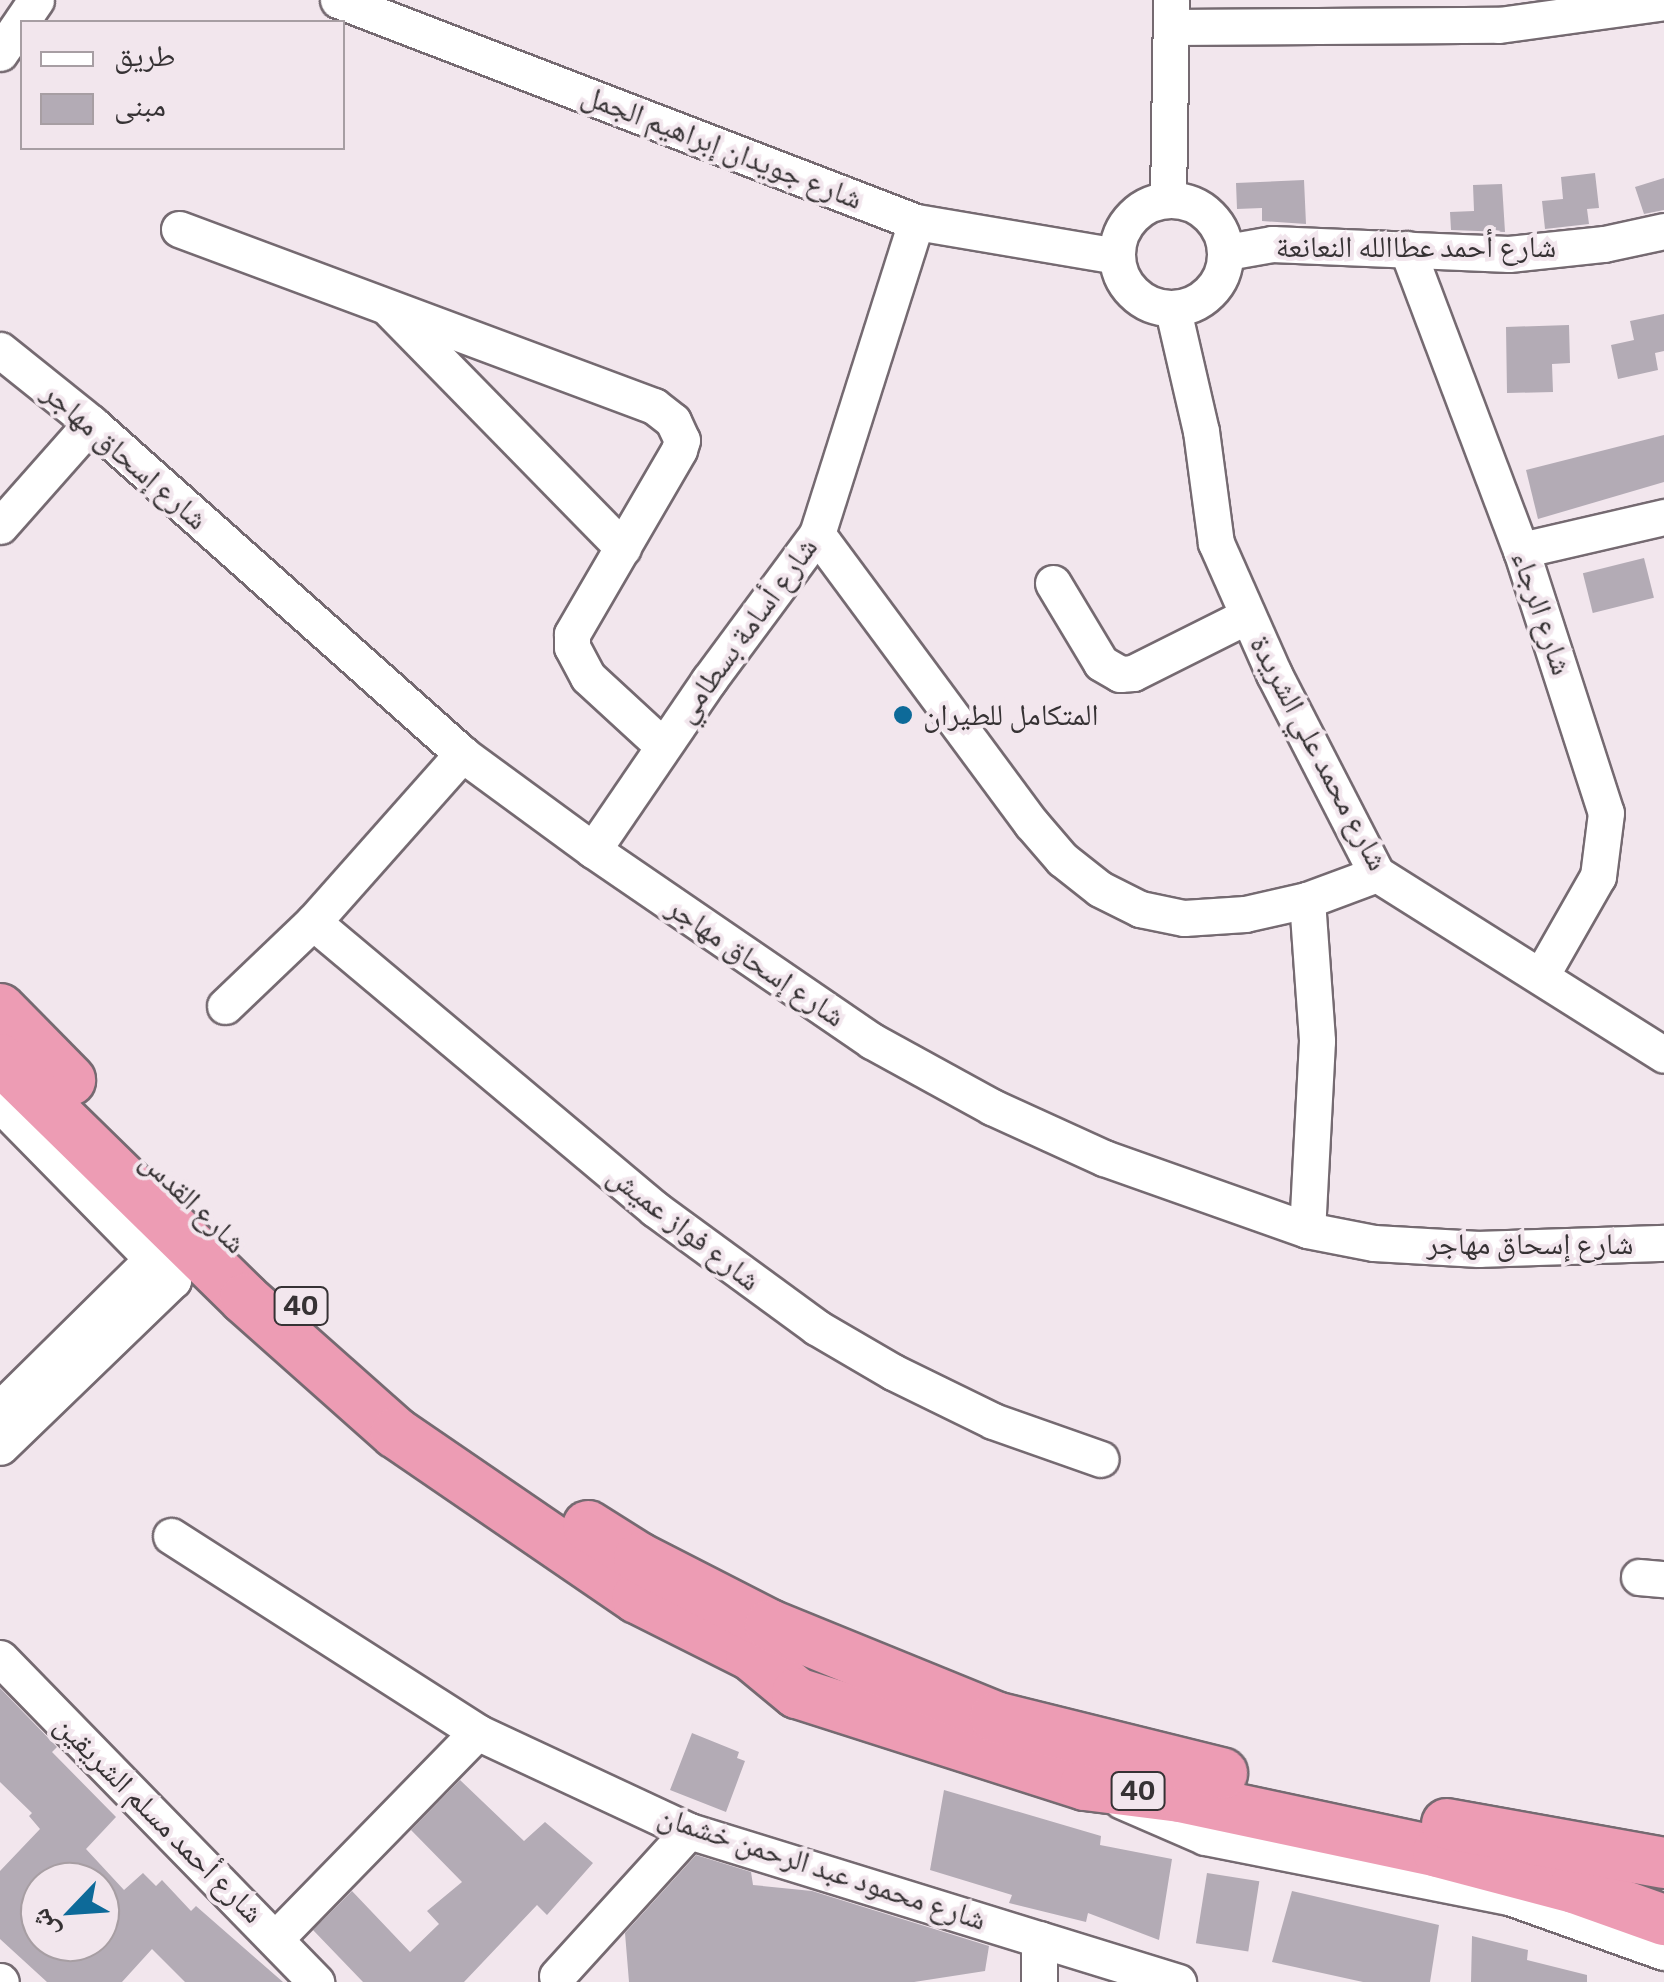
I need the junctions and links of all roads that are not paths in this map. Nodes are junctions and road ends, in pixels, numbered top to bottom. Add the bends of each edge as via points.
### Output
1 (338, 0) edge
2 (1664, 2) edge
3 (1172, 13) edge
4 (20, 24) edge
5 (0, 54) edge
6 (1168, 199) junction
7 (916, 222) junction
8 (179, 230) dead end
9 (1664, 231) edge
10 (1407, 249) junction
11 (1226, 252) junction
12 (1116, 256) junction
13 (382, 302) junction
14 (1173, 310) junction
15 (0, 350) edge
16 (91, 422) junction
17 (1664, 516) edge
18 (0, 526) edge
19 (817, 534) junction
20 (623, 548) junction
21 (1521, 550) junction
22 (1053, 583) dead end
23 (1247, 616) junction
24 (662, 746) junction
25 (462, 754) junction
26 (592, 850) junction
27 (1377, 874) junction
28 (1307, 900) junction
29 (313, 922) junction
30 (1542, 976) junction
31 (225, 1006) dead end
32 (0, 1010) edge
33 (1664, 1054) edge
34 (0, 1059) edge
35 (0, 1104) edge
36 (1308, 1230) junction
37 (1664, 1242) edge
38 (163, 1269) junction
39 (0, 1409) edge
40 (0, 1447) edge
41 (1101, 1459) dead end
42 (172, 1536) dead end
43 (638, 1578) junction
44 (0, 1658) edge
45 (797, 1692) junction
46 (477, 1732) junction
47 (1085, 1785) junction
48 (689, 1831) junction
49 (1664, 1863) edge
50 (1664, 1920) edge
51 (276, 1938) junction
52 (1038, 1940) junction
53 (1664, 1952) edge
54 (557, 1976) dead end
55 (1126, 1978) edge
56 (316, 1982) edge
57 (1039, 1982) edge
58 (1178, 1982) edge

1 - 7 street, شارع جويدان إبراهيم الجمل
2 - 3 street via 1499,25
3 - 6 street
4 - 5 street
6 - 11 street via 1196,205 1218,224
6 - 12 street via 1141,208 1122,229
7 - 12 street, شارع جويدان إبراهيم الجمل
7 - 19 street, شارع أسامة بسطامي
8 - 13 street
9 - 10 street, شارع أحمد عطاالله النعانعة via 1509,254
10 - 11 street, شارع أحمد عطاالله النعانعة via 1272,244
10 - 21 street, شارع الرجاء
11 - 14 street via 1220,280 1201,302
12 - 14 street via 1124,284 1145,304
13 - 20 street
13 - 20 street via 665,412 678,429 679,450
14 - 23 street, شارع محمد علي الشريدة via 1201,431 1216,543
15 - 16 street, شارع إسحاق مهاجر
16 - 18 street
16 - 25 street, شارع إسحاق مهاجر
17 - 21 street
19 - 24 street, شارع أسامة بسطامي
19 - 28 street via 1032,823 1100,889 1140,909 1184,918
20 - 24 street via 572,634 572,647 588,677
21 - 30 street, شارع الرجاء via 1606,813 1598,876
22 - 23 street via 1101,663 1120,674
23 - 27 street, شارع محمد علي الشريدة
24 - 26 street, شارع أسامة بسطامي
25 - 26 street, شارع إسحاق مهاجر
25 - 29 street
26 - 36 street, شارع إسحاق مهاجر via 872,1041 992,1107 1104,1158
27 - 28 street
27 - 30 street, شارع محمد علي الشريدة
28 - 36 street via 1318,1041
29 - 31 street
29 - 41 street, شارع فواز عميش via 654,1209 816,1326 993,1421
30 - 33 street, شارع محمد علي الشريدة
32 - 43 highway, شارع القدس / 40 via 412,1407
34 - 43 highway, شارع القدس / 40 via 231,1286 396,1433
35 - 38 street
36 - 37 street, شارع إسحاق مهاجر via 1374,1243 1479,1249
38 - 39 street
38 - 40 street
38 - 45 highway via 328,1416 491,1538 761,1692
42 - 46 street, شارع محمود عبد الرحمن خشمان
43 - 45 highway, 40
43 - 49 highway, 40 via 995,1716 1431,1821
44 - 51 street, شارع أحمد مسلم الشريقين
45 - 47 highway, 40
46 - 48 street, شارع محمود عبد الرحمن خشمان
46 - 51 street
47 - 50 highway, 40 via 1180,1797 1438,1852
47 - 53 street via 1205,1837 1512,1898
48 - 52 street, شارع محمود عبد الرحمن خشمان
48 - 54 street
51 - 56 street, شارع أحمد مسلم الشريقين
52 - 55 street, شارع محمود عبد الرحمن خشمان
52 - 57 street
55 - 58 street, شارع محمود عبد الرحمن خشمان

